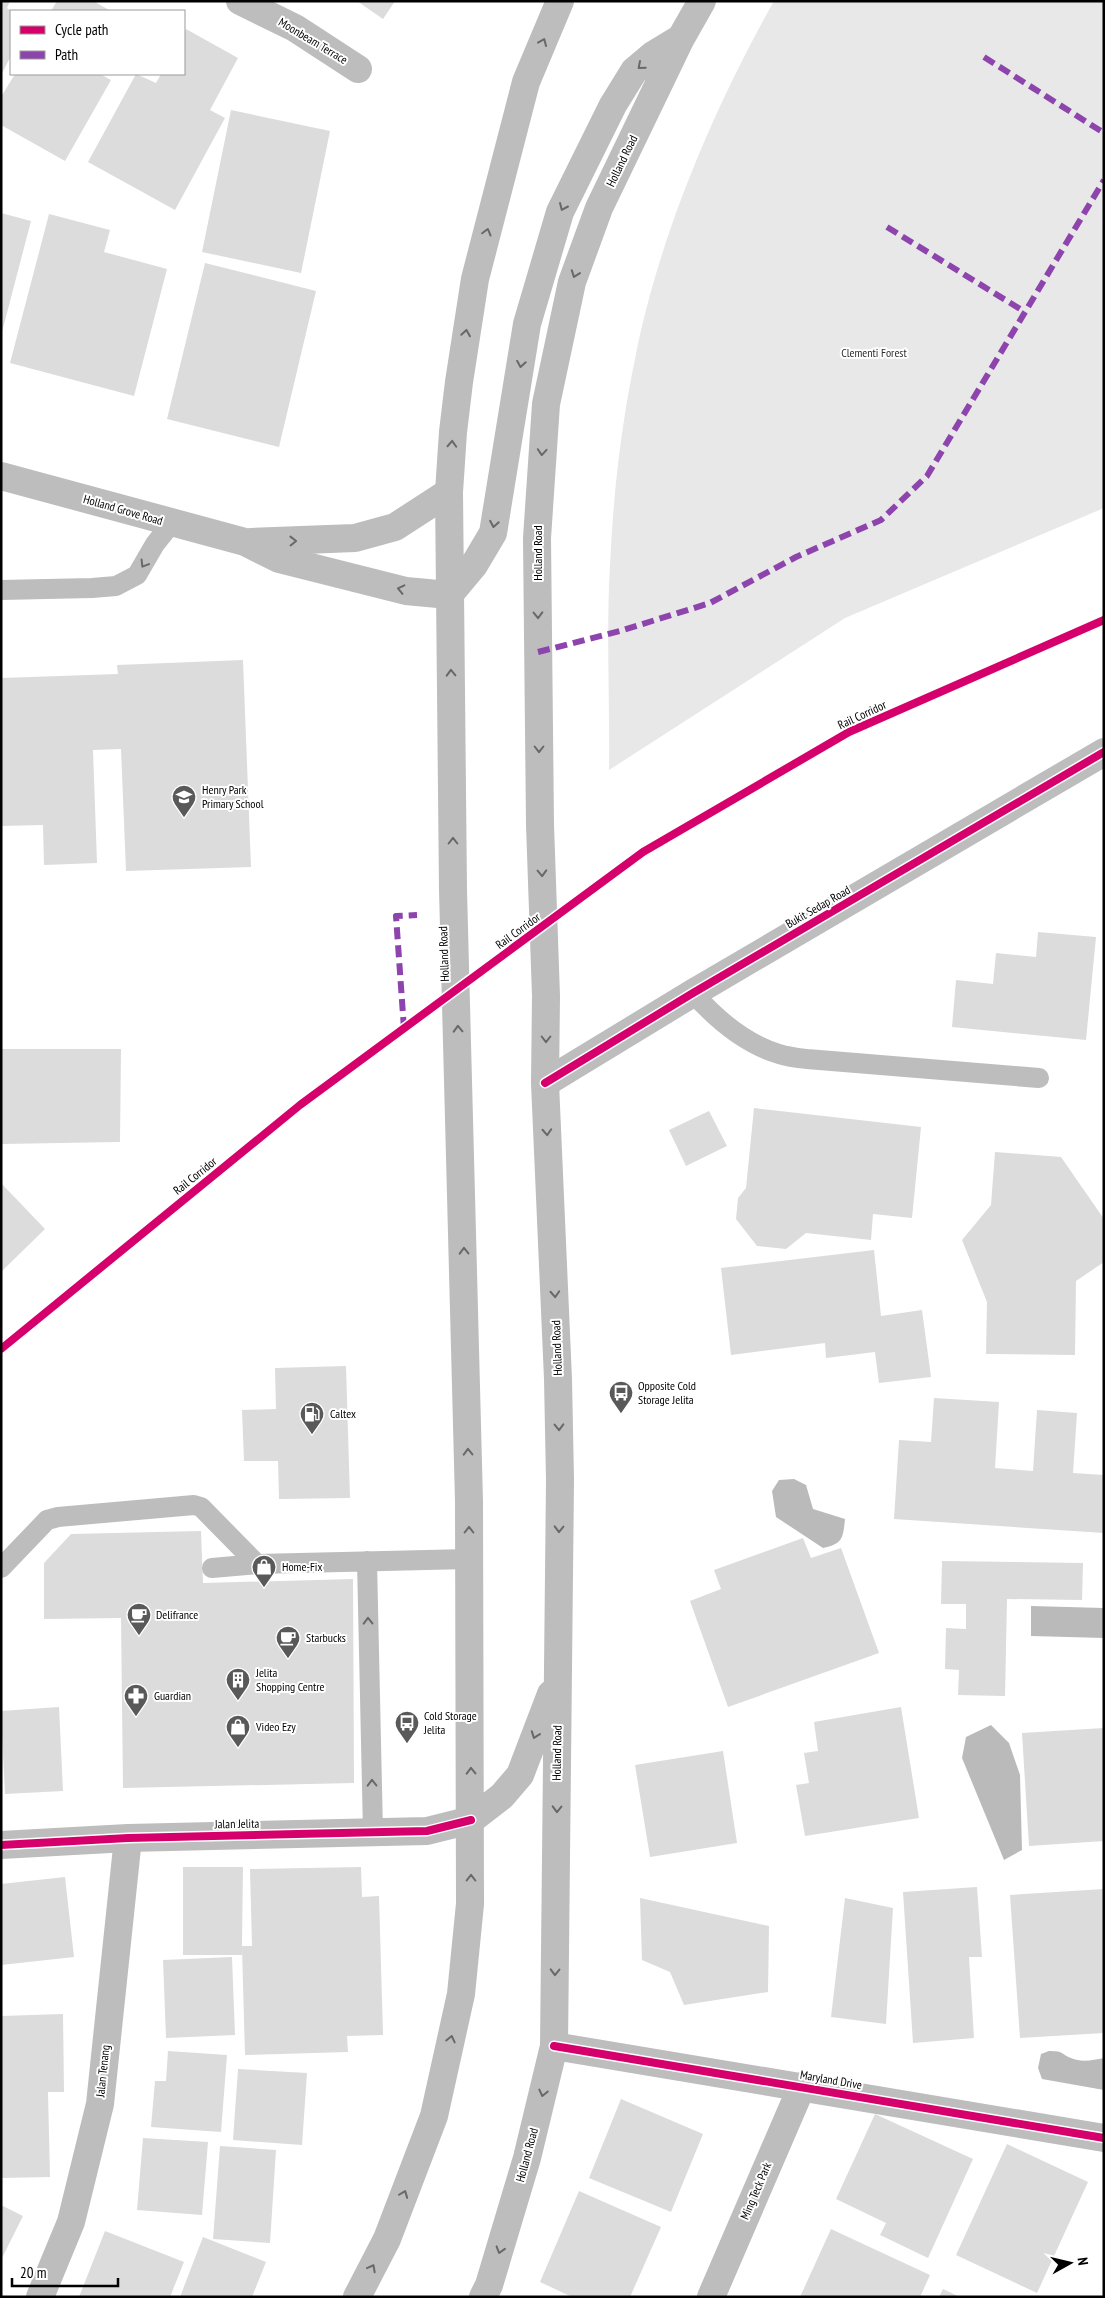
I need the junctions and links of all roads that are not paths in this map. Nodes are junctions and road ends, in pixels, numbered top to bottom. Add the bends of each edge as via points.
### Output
1 (240, 1) edge
2 (560, 1) edge
3 (702, 1) edge
4 (681, 38) junction
5 (358, 69) dead end
6 (1, 476) edge
7 (449, 492) junction
8 (171, 524) junction
9 (245, 542) junction
10 (1, 590) edge
11 (449, 595) junction
12 (1104, 752) edge
13 (693, 993) junction
14 (1039, 1078) dead end
15 (545, 1083) junction
16 (469, 1559) junction
17 (367, 1561) junction
18 (257, 1564) junction
19 (1, 1568) edge
20 (212, 1568) dead end
21 (558, 1673) junction
22 (471, 1820) junction
23 (373, 1832) junction
24 (128, 1838) junction
25 (1, 1845) edge
26 (554, 2046) junction
27 (802, 2086) junction
28 (1104, 2138) edge
29 (40, 2297) edge
30 (357, 2297) edge
31 (483, 2297) edge
32 (711, 2297) edge

1 - 5 main road, Moonbeam Terrace via 295,28
7 -> 2 main road, Holland Road via 458,382 475,279 526,82
3 - 4 main road, Holland Road
4 -> 11 main road via 634,71 560,212 527,324 493,533 474,566
4 -> 15 main road, Holland Road via 599,208 572,282 546,404 537,538
6 - 8 main road, Holland Grove Road
9 -> 7 main road, Holland Grove Road via 355,538 395,527
7 - 11 main road, Holland Road
8 - 9 main road, Holland Grove Road
8 -> 10 lane via 137,576 116,586
11 -> 9 main road, Holland Grove Road via 406,591 279,559
16 -> 11 main road, Holland Road
12 - 13 main road, Bukit Sedap Road
13 - 14 lane via 710,1013 741,1035 779,1054
13 - 15 main road, Bukit Sedap Road
15 -> 21 main road, Holland Road via 558,1378
16 - 17 lane
22 -> 16 main road, Holland Road
17 - 18 lane
23 -> 17 lane
18 - 19 lane via 201,1507 194,1505 47,1520
18 - 20 lane
21 -> 22 main road via 520,1775 502,1796
21 -> 26 main road, Holland Road
22 - 23 main road, Jalan Jelita via 427,1831
30 -> 22 main road, Holland Road via 387,2239 434,2116 461,1994 470,1904
23 - 24 main road, Jalan Jelita
24 - 25 main road, Jalan Jelita
24 - 29 main road, Jalan Tenang via 100,2104 71,2222
26 - 27 main road, Maryland Drive
26 -> 31 main road, Holland Road via 527,2158
27 - 28 main road, Maryland Drive
27 - 32 main road, Ming Teck Park

